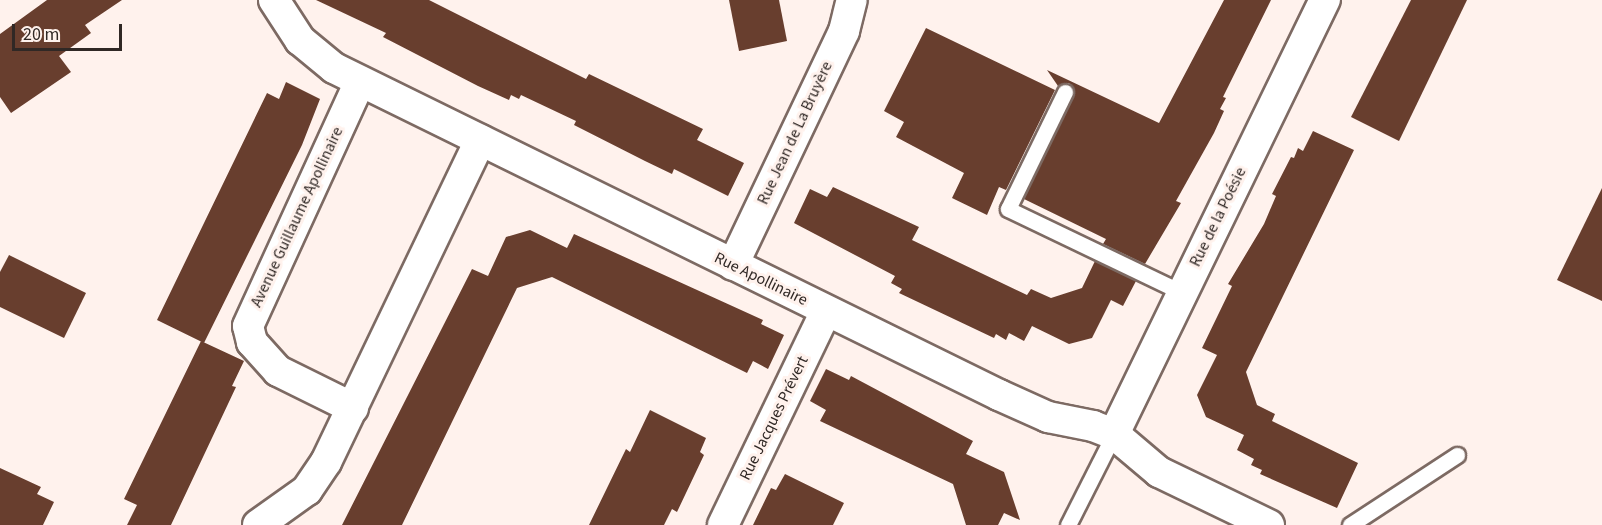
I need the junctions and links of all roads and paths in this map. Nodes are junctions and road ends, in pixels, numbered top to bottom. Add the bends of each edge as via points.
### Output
1 (274, 0) edge
2 (852, 0) edge
3 (1325, 0) edge
4 (360, 81) junction
5 (1065, 92) dead end
6 (480, 140) junction
7 (733, 265) junction
8 (1181, 292) junction
9 (826, 310) junction
10 (352, 408) junction
11 (1114, 434) junction
12 (1457, 455) dead end
13 (258, 525) edge
14 (723, 525) edge
15 (1068, 525) edge
16 (1269, 525) edge
17 (1350, 525) edge

1 - 4 street, Rue Apollinaire via 309,50
2 - 7 street, Rue Jean de La Bruyère via 844,31
3 - 8 street, Rue de la Poésie
4 - 6 street, Rue Apollinaire
4 - 10 street, Avenue Guillaume Apollinaire via 248,326 252,342 278,371
5 - 8 lane via 1008,209
6 - 7 street, Rue Apollinaire
6 - 10 street
7 - 9 street, Rue Apollinaire
8 - 11 street, Rue de la Poésie
9 - 11 street, Rue Apollinaire via 1037,413
9 - 14 street, Rue Jacques Prévert
10 - 13 street via 307,490
11 - 15 lane
11 - 16 street, Rue Apollinaire via 1159,472
12 - 17 lane

